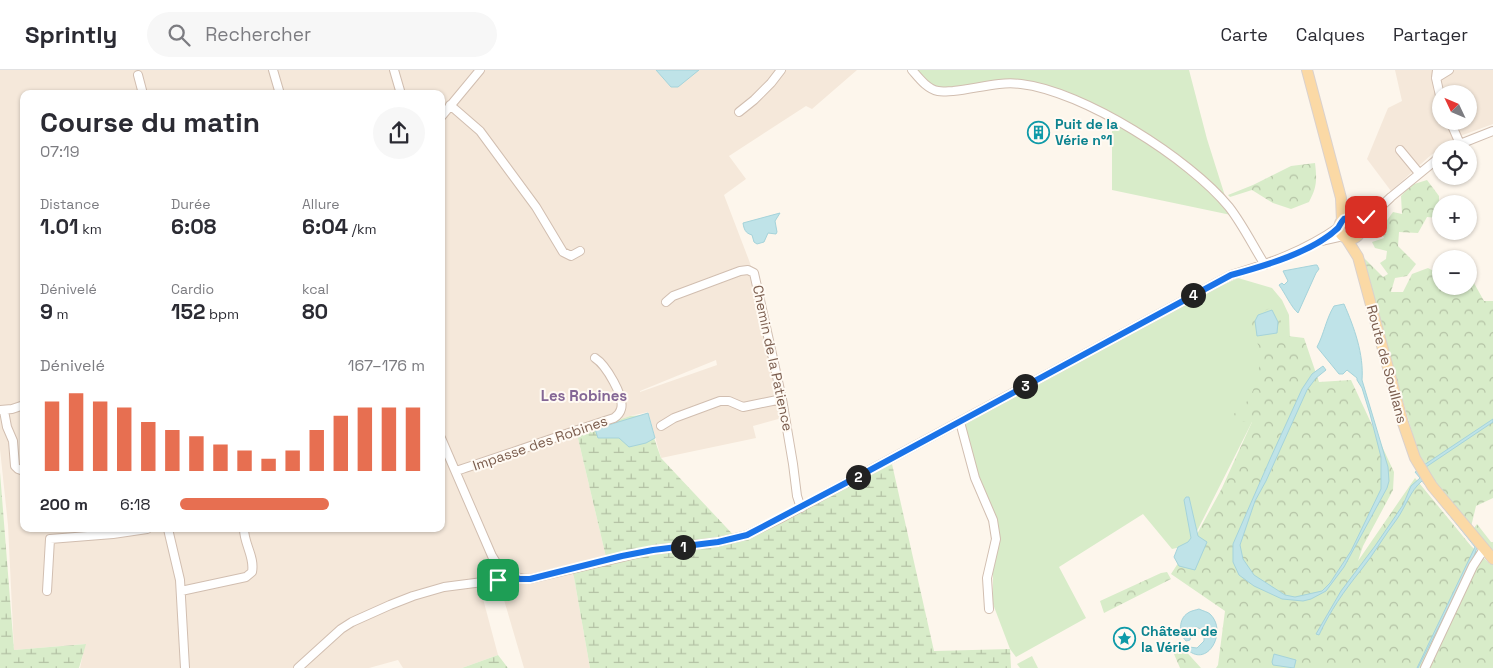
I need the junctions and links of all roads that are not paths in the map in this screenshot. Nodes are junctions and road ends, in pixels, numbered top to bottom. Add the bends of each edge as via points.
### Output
1 (273, 70) edge
2 (394, 70) edge
3 (480, 70) edge
4 (781, 70) edge
5 (912, 70) edge
6 (1307, 70) edge
7 (1449, 70) edge
8 (1436, 74) edge
9 (138, 75) dead end
10 (142, 90) edge
11 (279, 90) edge
12 (400, 90) edge
13 (450, 105) junction
14 (445, 112) edge
15 (739, 112) dead end
16 (1493, 131) edge
17 (1470, 140) edge
18 (1400, 150) dead end
19 (1432, 163) edge
20 (1419, 173) junction
21 (1341, 198) junction
22 (1381, 207) junction
23 (1355, 219) junction
24 (1343, 231) junction
25 (1360, 233) junction
26 (580, 252) dead end
27 (1358, 257) junction
28 (1265, 265) junction
29 (666, 302) dead end
30 (595, 358) dead end
31 (782, 400) junction
32 (20, 406) edge
33 (2, 410) edge
34 (960, 422) junction
35 (661, 426) dead end
36 (445, 447) edge
37 (20, 470) edge
38 (456, 471) junction
39 (801, 508) junction
40 (127, 532) edge
41 (169, 532) edge
42 (244, 532) edge
43 (1484, 548) junction
44 (1493, 559) edge
45 (507, 574) junction
46 (47, 591) dead end
47 (181, 591) junction
48 (989, 609) dead end
49 (186, 668) edge
50 (298, 668) edge
51 (1425, 668) edge

1 - 11 street
2 - 12 street
3 - 13 street
4 - 15 street via 771,84
5 - 28 street via 927,86 939,92 1002,83 1041,87 1119,122 1187,167 1215,193 1230,208
6 - 21 main road, Route de Soullans
7 - 8 street
9 - 10 street
13 - 14 street
13 - 26 street via 480,131 507,166 563,252 571,256
16 - 17 street
18 - 20 street
19 - 20 street
20 - 22 street
21 - 23 main road, Route de Soullans
21 - 24 main road, Route de Soullans
22 - 23 street via 1372,215
22 - 25 street
23 - 24 main road via 1348,218
23 - 25 main road via 1360,225
24 - 25 main road via 1354,238
24 - 27 main road, Route de Soullans
24 - 28 street
25 - 27 main road, Route de Soullans
27 - 43 main road, Route de Soullans via 1408,444 1432,486
28 - 34 street via 1231,275
29 - 31 street, Chemin de la Patience via 673,296 740,271 751,271 757,282
30 - 38 street, Impasse des Robines via 609,372 620,398 622,406 618,415
31 - 35 street via 744,407 720,401
31 - 39 street, Chemin de la Patience
32 - 33 street
33 - 37 street via 13,441 15,466
34 - 39 street
34 - 48 street via 975,478 993,520 996,539 987,578
36 - 38 street
38 - 45 street via 492,556
39 - 45 street via 747,535 718,542 653,550 530,579
40 - 46 street via 50,539
41 - 47 street
42 - 47 street via 254,565 252,572 246,577
43 - 44 main road, Route de Soullans
43 - 51 street via 1472,566
45 - 50 street via 498,580 444,587 413,596 352,622
47 - 49 street

